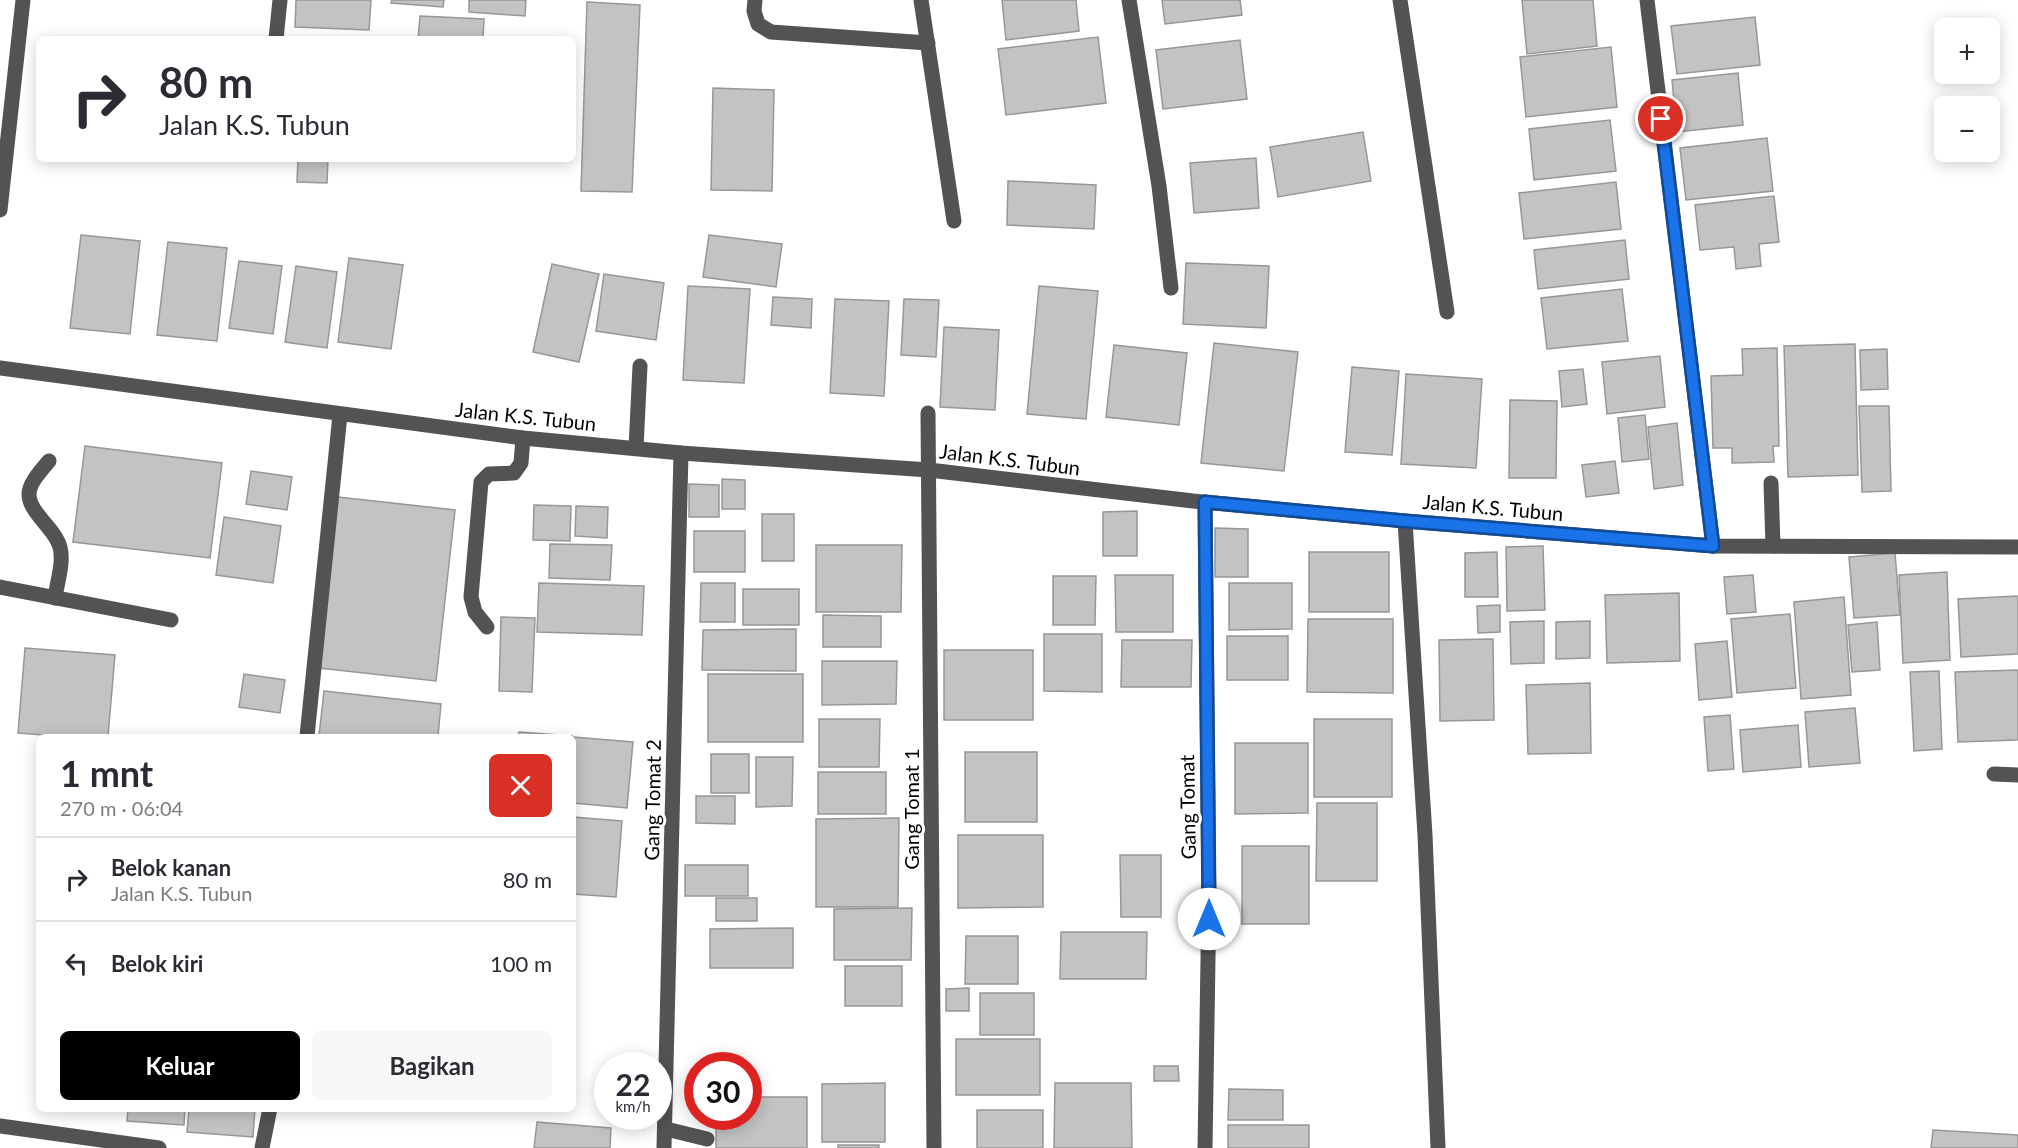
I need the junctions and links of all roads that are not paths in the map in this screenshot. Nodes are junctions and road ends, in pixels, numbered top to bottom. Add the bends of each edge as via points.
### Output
1 (23, 0) edge
2 (280, 0) edge
3 (755, 0) edge
4 (921, 0) edge
5 (1129, 0) edge
6 (1400, 0) edge
7 (1647, 0) edge
8 (276, 36) edge
9 (928, 44) junction
10 (2, 171) edge
11 (0, 210) edge
12 (954, 221) dead end
13 (1171, 288) dead end
14 (1447, 312) dead end
15 (640, 366) dead end
16 (0, 368) edge
17 (928, 413) dead end
18 (340, 415) junction
19 (523, 438) junction
20 (636, 448) junction
21 (681, 453) junction
22 (49, 461) dead end
23 (929, 470) junction
24 (1771, 483) dead end
25 (1205, 502) junction
26 (1405, 521) junction
27 (1713, 546) junction
28 (1773, 546) junction
29 (2018, 547) edge
30 (0, 587) edge
31 (55, 598) junction
32 (171, 620) dead end
33 (487, 627) dead end
34 (307, 734) edge
35 (1994, 774) dead end
36 (2018, 775) edge
37 (668, 1052) edge
38 (269, 1112) edge
39 (0, 1126) edge
40 (666, 1130) edge
41 (670, 1130) edge
42 (707, 1139) dead end
43 (159, 1148) edge
44 (262, 1148) edge
45 (664, 1148) edge
46 (934, 1148) edge
47 (1205, 1148) edge
48 (1438, 1148) edge

1 - 10 street
2 - 8 street
3 - 9 street via 758,24 771,32
4 - 9 street
5 - 13 street
6 - 14 street
7 - 27 street
9 - 12 street
10 - 11 street
15 - 20 street
16 - 18 street, Jalan K.S. Tubun
17 - 23 street, Gang Tomat 1
18 - 19 street, Jalan K.S. Tubun
18 - 34 street
19 - 20 street, Jalan K.S. Tubun
19 - 33 street via 521,463 514,473 489,474 481,482 471,597 475,612
20 - 21 street, Jalan K.S. Tubun
21 - 23 street, Jalan K.S. Tubun
21 - 37 street, Gang Tomat 2
22 - 31 street via 28,492 31,508 60,547
23 - 25 street, Jalan K.S. Tubun
23 - 46 street, Gang Tomat 1
24 - 28 street
25 - 26 street, Jalan K.S. Tubun
25 - 47 street, Gang Tomat via 1209,896
26 - 27 street, Jalan K.S. Tubun
26 - 48 street via 1425,835
27 - 28 street, Jalan K.S. Tubun
28 - 29 street, Jalan K.S. Tubun
30 - 31 street
31 - 32 street
35 - 36 street
38 - 44 street
39 - 43 street
40 - 45 street, Gang Tomat 2
41 - 42 street

